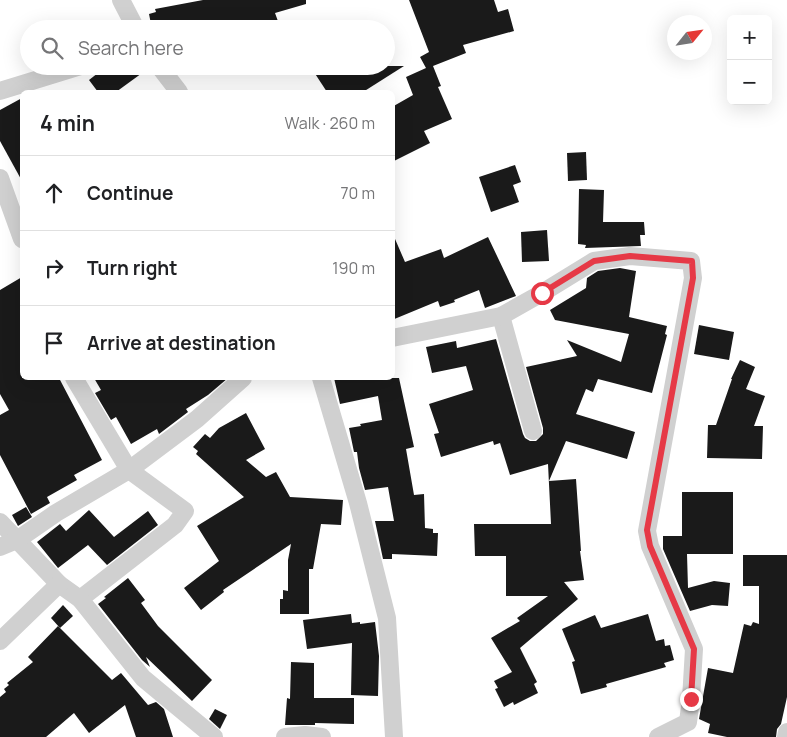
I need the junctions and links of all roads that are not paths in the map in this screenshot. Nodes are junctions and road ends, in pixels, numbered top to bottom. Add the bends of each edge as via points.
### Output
1 (121, 0) edge
2 (131, 20) edge
3 (52, 75) edge
4 (166, 75) edge
5 (177, 90) edge
6 (0, 91) edge
7 (0, 178) edge
8 (20, 233) edge
9 (501, 316) junction
10 (395, 337) edge
11 (75, 380) edge
12 (241, 380) edge
13 (322, 380) edge
14 (533, 431) dead end
15 (129, 470) junction
16 (0, 522) edge
17 (17, 540) junction
18 (0, 547) edge
19 (59, 584) junction
20 (80, 599) junction
21 (0, 641) edge
22 (787, 732) edge
23 (214, 737) edge
24 (285, 737) edge
25 (322, 737) edge
26 (394, 737) edge
27 (658, 737) edge
28 (786, 737) edge

1 - 2 street
3 - 6 street
4 - 5 street
7 - 8 street
9 - 10 street
9 - 14 street
9 - 27 street via 594,261 630,256 692,261 693,278 647,530 650,546 694,649 691,699 688,722
11 - 15 street
12 - 15 street via 197,419
13 - 26 street via 358,503 387,618
15 - 17 street
15 - 20 street via 186,511 176,525
16 - 17 street
17 - 18 street
17 - 19 street
19 - 20 street
19 - 21 street
20 - 23 street via 143,678
22 - 28 street
24 - 25 street

